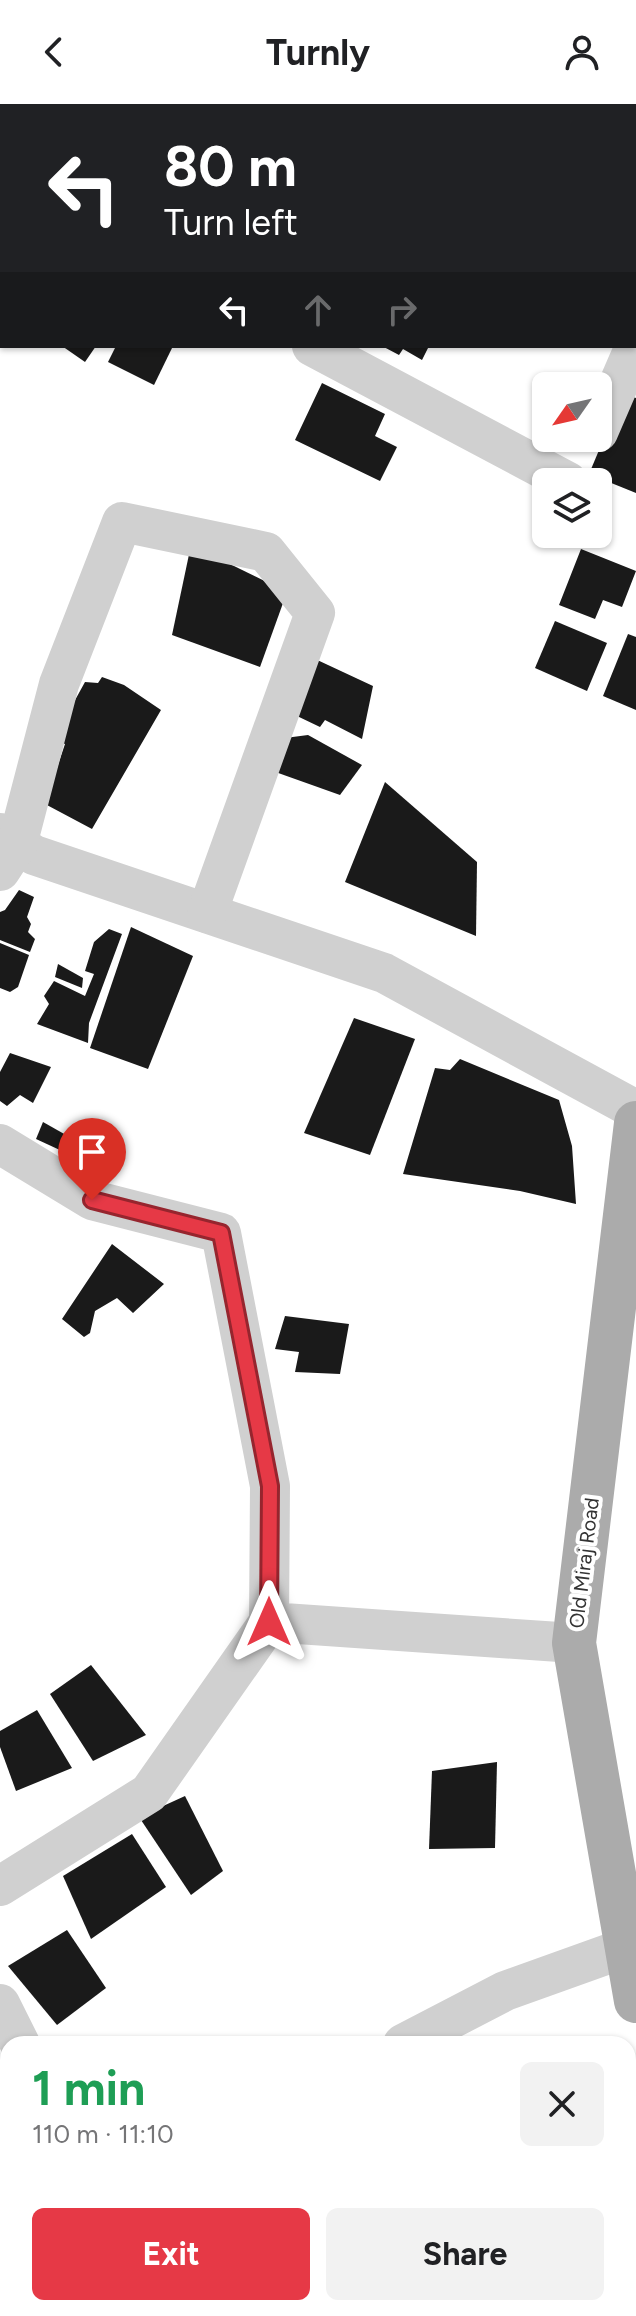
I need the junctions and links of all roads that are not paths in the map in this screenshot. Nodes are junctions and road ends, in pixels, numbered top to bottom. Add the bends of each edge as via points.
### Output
1 (316, 348) edge
2 (634, 348) edge
3 (612, 400) edge
4 (542, 468) edge
5 (6, 850) edge
6 (207, 913) junction
7 (636, 1110) edge
8 (636, 1123) edge
9 (0, 1144) edge
10 (269, 1622) junction
11 (574, 1643) junction
12 (0, 1886) edge
13 (631, 1946) edge
14 (636, 2001) edge
15 (0, 2004) edge
16 (16, 2036) edge
17 (418, 2036) edge

1 - 4 street
2 - 3 street
5 - 6 street
5 - 6 street via 59,684 122,522 266,552 315,613
6 - 7 street via 384,973
8 - 11 main road, Old Miraj Road
9 - 10 street via 92,1200 221,1233 270,1486
10 - 11 street
10 - 12 street via 149,1793
11 - 13 main road, Old Miraj Road
13 - 14 main road, Old Miraj Road
13 - 17 street via 505,1991
15 - 16 street

